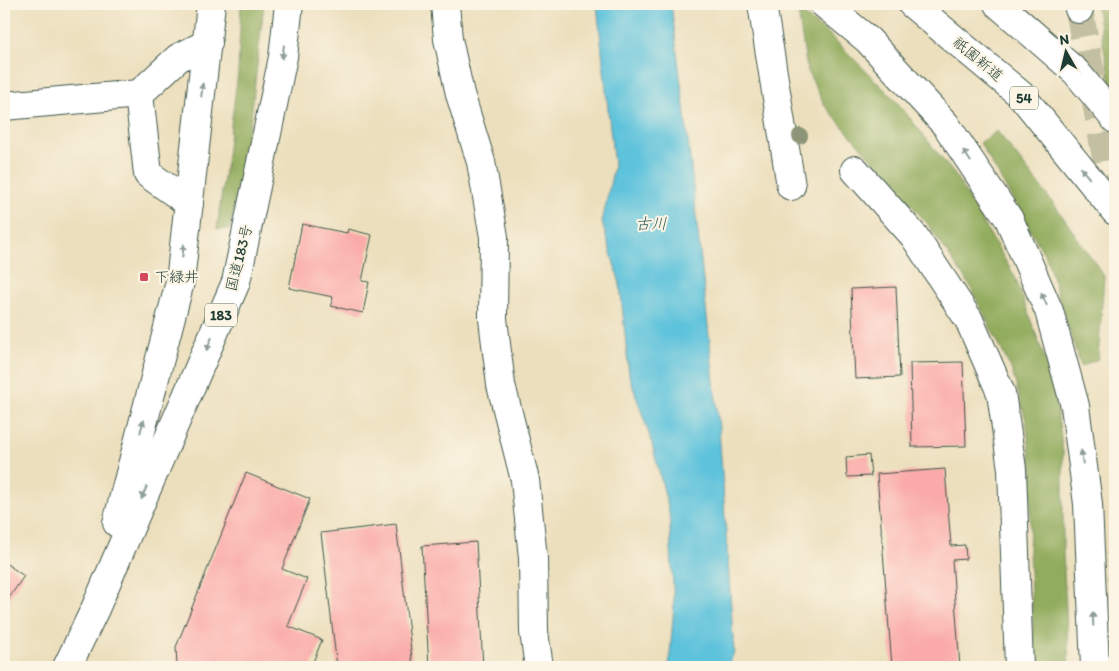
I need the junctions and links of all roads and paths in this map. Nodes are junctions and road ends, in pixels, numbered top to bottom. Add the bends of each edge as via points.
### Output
1 (212, 4) edge
2 (289, 4) edge
3 (445, 4) edge
4 (762, 4) edge
5 (824, 4) edge
6 (912, 4) edge
7 (998, 4) edge
8 (208, 43) junction
9 (138, 94) junction
10 (4, 106) edge
11 (1115, 119) edge
12 (855, 170) dead end
13 (791, 186) dead end
14 (189, 203) junction
15 (1115, 211) edge
16 (95, 609) junction
17 (67, 667) edge
18 (539, 667) edge
19 (1019, 667) edge
20 (1095, 667) edge

1 - 8 main road, 国道183号 / 183
2 -> 16 main road, 国道183号 / 183 via 283,57 236,282
3 - 18 main road via 448,39 460,94 481,162 494,237 494,328 500,385 525,480
4 - 13 main road
20 -> 5 main road via 1088,504 1075,406 1049,311 1009,219 946,125 868,40
15 -> 6 main road, 祇園新道 / 54 via 1021,95
7 - 11 main road via 1076,72
8 - 9 main road via 178,58
14 -> 8 main road, 国道183号 / 183
9 - 10 main road
9 - 14 main road via 148,174
12 - 19 main road via 914,236 969,320 1001,394 1012,469
16 -> 14 main road, 国道183号 / 183 via 180,282
16 - 17 main road, 国道183号 / 183

